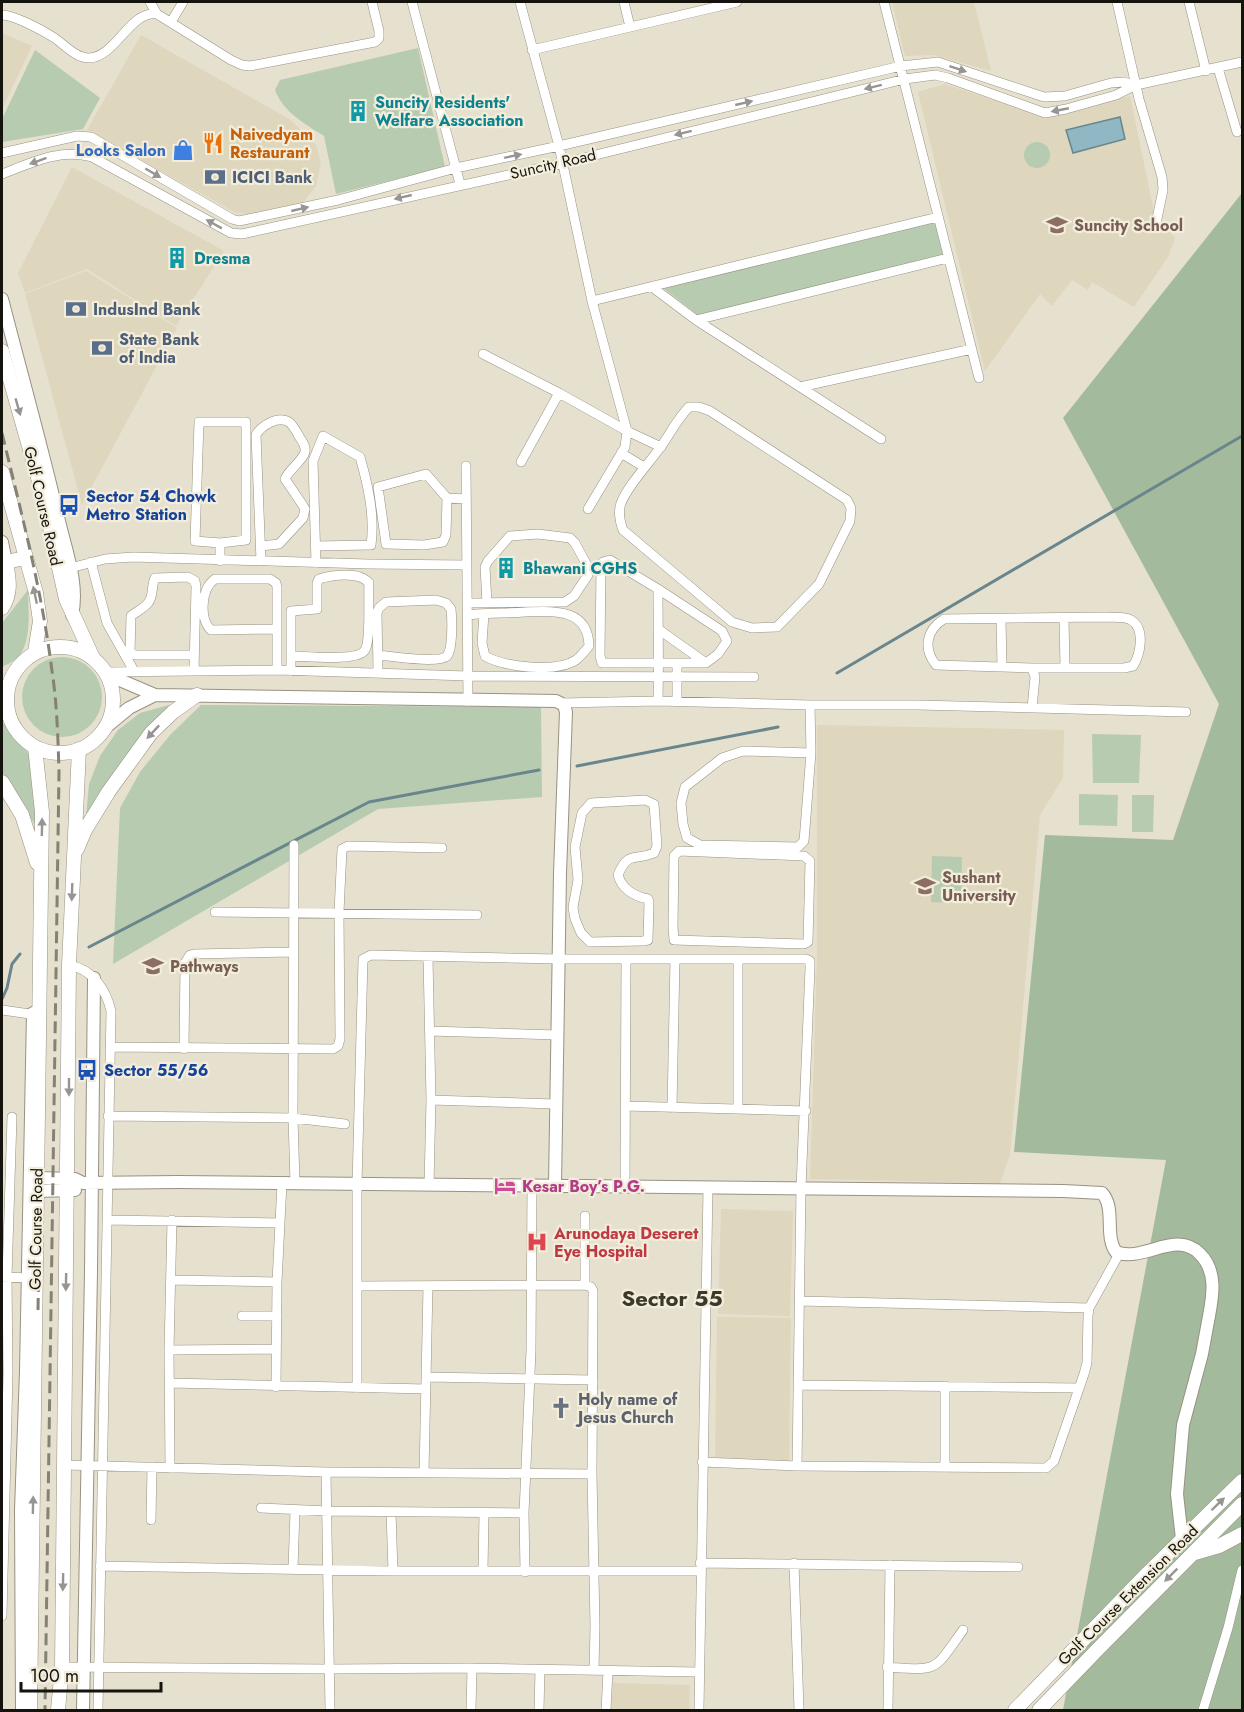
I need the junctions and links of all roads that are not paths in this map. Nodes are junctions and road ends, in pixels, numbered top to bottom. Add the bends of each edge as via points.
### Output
1 (150, 2) edge
2 (183, 2) edge
3 (372, 2) edge
4 (412, 2) edge
5 (520, 2) edge
6 (624, 2) edge
7 (737, 2) edge
8 (884, 2) edge
9 (1117, 2) edge
10 (1189, 2) edge
11 (157, 14) junction
12 (2, 15) edge
13 (171, 22) junction
14 (630, 27) junction
15 (532, 50) junction
16 (1242, 62) edge
17 (901, 66) junction
18 (1218, 68) junction
19 (1206, 71) junction
20 (904, 79) junction
21 (1136, 85) junction
22 (1237, 132) dead end
23 (560, 146) junction
24 (2, 153) edge
25 (563, 163) junction
26 (456, 168) junction
27 (2, 174) edge
28 (460, 184) junction
29 (938, 217) junction
30 (1155, 228) dead end
31 (948, 258) junction
32 (652, 286) junction
33 (2, 299) edge
34 (592, 301) junction
35 (696, 320) junction
36 (972, 349) junction
37 (2, 351) edge
38 (483, 354) dead end
39 (979, 378) dead end
40 (800, 387) junction
41 (559, 393) junction
42 (627, 431) junction
43 (881, 439) dead end
44 (661, 447) junction
45 (621, 453) junction
46 (521, 462) dead end
47 (466, 465) dead end
48 (644, 467) junction
49 (2, 472) edge
50 (447, 498) junction
51 (466, 499) junction
52 (588, 509) dead end
53 (2, 542) edge
54 (220, 543) junction
55 (261, 546) junction
56 (315, 546) junction
57 (25, 558) junction
58 (220, 561) junction
59 (261, 561) junction
60 (6, 562) junction
61 (91, 562) junction
62 (316, 563) junction
63 (467, 565) junction
64 (70, 568) junction
65 (658, 589) junction
66 (468, 603) junction
67 (487, 603) junction
68 (2, 608) edge
69 (484, 614) junction
70 (72, 615) junction
71 (468, 615) junction
72 (1064, 618) junction
73 (1001, 619) junction
74 (278, 629) junction
75 (658, 629) junction
76 (35, 652) junction
77 (194, 655) junction
78 (378, 655) junction
79 (291, 656) junction
80 (94, 658) junction
81 (677, 663) junction
82 (706, 663) junction
83 (658, 664) junction
84 (1002, 667) junction
85 (1032, 668) junction
86 (1065, 668) junction
87 (194, 670) junction
88 (278, 670) junction
89 (291, 670) junction
90 (134, 672) junction
91 (378, 672) junction
92 (8, 674) edge
93 (107, 674) junction
94 (468, 676) junction
95 (754, 677) dead end
96 (658, 678) junction
97 (677, 678) junction
98 (155, 695) junction
99 (197, 695) junction
100 (468, 701) junction
101 (658, 701) junction
102 (677, 701) junction
103 (561, 703) junction
104 (810, 705) junction
105 (1032, 708) junction
106 (1186, 712) dead end
107 (6, 718) edge
108 (106, 727) junction
109 (35, 747) junction
110 (79, 749) junction
111 (811, 753) junction
112 (2, 782) edge
113 (294, 845) dead end
114 (442, 848) dead end
115 (74, 859) junction
116 (578, 868) junction
117 (560, 874) junction
118 (578, 880) junction
119 (42, 884) junction
120 (214, 912) dead end
121 (293, 912) junction
122 (339, 912) junction
123 (477, 915) dead end
124 (733, 942) junction
125 (748, 942) junction
126 (293, 952) junction
127 (428, 957) junction
128 (559, 959) junction
129 (626, 959) junction
130 (675, 959) junction
131 (739, 959) junction
132 (69, 965) junction
133 (94, 978) junction
134 (2, 1010) edge
135 (36, 1015) junction
136 (430, 1031) junction
137 (557, 1035) junction
138 (111, 1047) junction
139 (184, 1048) junction
140 (294, 1049) junction
141 (431, 1100) junction
142 (555, 1104) junction
143 (625, 1106) junction
144 (672, 1108) junction
145 (738, 1109) junction
146 (806, 1111) junction
147 (108, 1116) junction
148 (12, 1117) dead end
149 (293, 1118) junction
150 (345, 1124) dead end
151 (109, 1182) junction
152 (87, 1183) junction
153 (288, 1183) junction
154 (68, 1184) junction
155 (357, 1184) junction
156 (36, 1185) junction
157 (429, 1185) junction
158 (532, 1186) junction
159 (555, 1186) junction
160 (625, 1187) junction
161 (708, 1188) junction
162 (801, 1188) junction
163 (5, 1206) edge
164 (585, 1216) dead end
165 (108, 1220) junction
166 (172, 1220) junction
167 (280, 1223) junction
168 (1119, 1254) junction
169 (4, 1277) edge
170 (32, 1278) junction
171 (171, 1280) junction
172 (278, 1282) junction
173 (532, 1285) junction
174 (585, 1285) junction
175 (357, 1286) junction
176 (428, 1286) junction
177 (800, 1300) junction
178 (1089, 1308) junction
179 (242, 1316) dead end
180 (277, 1316) junction
181 (276, 1349) junction
182 (169, 1350) junction
183 (5, 1374) edge
184 (426, 1377) junction
185 (530, 1378) junction
186 (593, 1380) junction
187 (170, 1383) junction
188 (800, 1385) junction
189 (945, 1386) junction
190 (276, 1387) junction
191 (357, 1388) junction
192 (1079, 1388) junction
193 (426, 1389) junction
194 (702, 1462) junction
195 (64, 1465) junction
196 (87, 1465) junction
197 (3, 1466) edge
198 (102, 1466) junction
199 (797, 1466) junction
200 (28, 1467) junction
201 (152, 1467) junction
202 (170, 1468) junction
203 (945, 1468) junction
204 (327, 1472) junction
205 (424, 1473) junction
206 (592, 1474) junction
207 (526, 1475) junction
208 (1242, 1481) edge
209 (1242, 1504) edge
210 (261, 1508) dead end
211 (295, 1510) junction
212 (328, 1511) junction
213 (391, 1512) junction
214 (484, 1513) junction
215 (524, 1514) junction
216 (151, 1520) dead end
217 (1242, 1534) edge
218 (1182, 1539) junction
219 (1193, 1553) junction
220 (794, 1563) junction
221 (890, 1565) junction
222 (100, 1566) junction
223 (700, 1567) junction
224 (1018, 1567) dead end
225 (292, 1569) junction
226 (329, 1570) junction
227 (393, 1570) junction
228 (593, 1570) junction
229 (1242, 1570) edge
230 (483, 1571) junction
231 (525, 1572) junction
232 (2, 1616) edge
233 (963, 1630) dead end
234 (1086, 1637) junction
235 (1098, 1649) junction
236 (62, 1667) junction
237 (83, 1667) junction
238 (99, 1667) junction
239 (887, 1667) junction
240 (472, 1668) junction
241 (330, 1669) junction
242 (540, 1670) junction
243 (594, 1670) junction
244 (608, 1671) junction
245 (698, 1672) junction
246 (22, 1710) edge
247 (30, 1710) edge
248 (58, 1710) edge
249 (83, 1710) edge
250 (98, 1710) edge
251 (330, 1710) edge
252 (471, 1710) edge
253 (539, 1710) edge
254 (606, 1710) edge
255 (699, 1710) edge
256 (799, 1710) edge
257 (888, 1710) edge
258 (1015, 1710) edge
259 (1039, 1710) edge
260 (1203, 1710) edge

1 - 11 street
2 - 13 street
3 - 13 street via 380,31 375,42 250,66 231,60
4 - 26 street
5 - 15 street
6 - 14 street
7 - 14 street
8 - 17 street
9 - 21 street
10 - 19 street
11 - 12 street via 145,15 104,53 88,58 52,36
11 - 13 street
14 - 15 street
15 - 23 street
16 - 18 street
17 - 20 street
17 -> 21 street via 938,62 1053,98 1111,83
23 -> 17 street
18 - 19 street
18 - 22 street
19 - 21 street
21 -> 20 street, Suncity Road via 1116,95 1045,113 948,78 935,75
20 -> 25 street, Suncity Road
20 - 29 street
21 - 30 street via 1162,184
23 - 25 street
26 -> 23 street
24 -> 26 street via 77,136 90,137 232,219 243,221
25 - 28 street, Suncity Road
25 - 34 street
26 - 28 street
28 -> 27 street, Suncity Road via 242,234 231,233 82,154 46,158
29 - 31 street
29 - 32 street
31 - 35 street
31 - 36 street
32 - 34 street
32 - 35 street
33 - 64 street
34 - 42 street
35 - 40 street
36 - 39 street
36 - 40 street
37 -> 70 main road, Golf Course Road
38 - 41 street
40 - 43 street
41 - 42 street
41 - 46 street
42 - 44 street
42 - 45 street
44 - 48 street
44 - 48 street via 683,413 689,407 699,407 847,500 850,521 819,584 777,627 752,628 732,622 623,530 621,504
45 - 48 street
45 - 52 street
47 - 51 street
49 - 57 main road, Golf Course Road
50 - 50 street via 443,542 386,544 378,486 426,474
50 - 51 street
51 - 63 street
53 - 60 street
54 - 54 street via 246,540 246,422 199,422 195,542
54 - 58 street
55 - 55 street via 279,544 301,523 305,513 285,479 305,448 296,430 284,421 267,424 256,435
55 - 59 street
56 - 56 street via 371,545 373,533 360,457 322,436 313,461
56 - 62 street
57 - 60 main road
76 -> 57 main road, Golf Course Road via 40,621
58 - 59 street
58 - 61 street via 133,557
59 - 62 street
60 - 68 main road via 10,586
61 - 64 street
61 - 90 street via 107,623
62 - 63 street
63 - 66 street
64 - 70 street via 76,596
65 - 75 street
65 - 82 street via 725,635 726,645
65 - 83 street via 610,560 601,564 601,662
66 - 67 street
66 - 71 street
67 - 67 street via 565,602 574,596 588,574 587,563 570,538 510,536 485,567
69 - 69 street via 562,612 586,628 589,646 576,660 561,665 541,667 493,661 484,656
69 - 71 street
70 - 80 main road, Golf Course Road
71 - 94 street
72 - 73 street
72 - 86 street
72 - 86 street via 1132,621 1139,629 1140,656 1133,666 1124,668
73 - 84 street
73 - 84 street via 944,619 929,633 929,657 936,665
74 - 74 street via 277,588 270,579 214,579 207,585 204,620 211,630
74 - 88 street
75 - 82 street
75 - 83 street
76 - 80 main road via 65,647
76 - 92 main road
77 - 77 street via 195,581 188,577 155,578 151,600 131,616 130,653
77 - 87 street
78 - 78 street via 377,613 386,602 436,600 451,609 450,649 442,659
78 - 91 street
79 - 79 street via 291,611 316,609 319,579 365,578 369,583 368,622 363,653 352,657
79 - 89 street
80 - 93 main road
81 - 82 street
81 - 83 street
81 - 97 street
83 - 96 street
84 - 85 street
85 - 86 street
85 - 105 street
87 - 88 street
87 - 90 street
88 - 89 street
89 - 91 street
90 - 93 street
91 - 94 street
92 - 107 main road
93 - 98 street
93 - 108 main road via 113,703
94 - 96 street
94 - 100 street
95 - 97 street
96 - 97 street
96 - 101 street
97 - 102 street
98 - 99 street
98 - 108 street via 129,708
99 - 100 street
99 -> 115 main road via 151,733 85,830
100 - 103 street
101 - 102 street
101 - 103 street
102 - 104 street
103 - 117 street via 566,712
104 - 105 street
104 - 111 street
105 - 106 street
107 - 109 main road
108 - 110 main road via 94,741
109 - 110 main road via 64,753
119 -> 109 main road, Golf Course Road via 42,812
110 - 115 main road, Golf Course Road
111 - 111 street via 742,751 722,758 685,787 681,803 687,838 699,845 798,847 804,841
112 - 119 main road via 22,815
113 - 121 street
114 - 122 street via 342,849
115 -> 132 main road, Golf Course Road
116 - 117 street
116 - 118 street
116 - 118 street via 577,836 582,813 591,803 645,800 654,804 654,853 634,856 623,864 618,875 624,888 634,896 648,899 648,940 590,942 575,920
117 - 118 street
117 - 128 street
119 - 135 main road, Golf Course Road
120 - 121 street
121 - 122 street
121 - 126 street
122 - 123 street
122 - 140 street via 338,1046
124 - 125 street
124 - 125 street via 674,940 676,852 804,856 810,861 808,942
124 - 131 street
125 - 131 street
126 - 139 street via 190,955 186,963
126 - 140 street
127 - 128 street
127 - 136 street
127 - 155 street via 371,955 363,959
128 - 129 street
128 - 137 street
129 - 130 street
129 - 143 street
130 - 131 street
130 - 144 street
131 - 145 street
131 - 146 street via 810,962
132 - 133 street via 83,968
132 -> 154 main road, Golf Course Road
133 - 138 street via 110,1002
133 - 152 street
134 - 135 street
135 - 156 main road, Golf Course Road
135 - 170 street
136 - 137 street
136 - 141 street
137 - 142 street
138 - 139 street
138 - 147 street
139 - 140 street
140 - 149 street
141 - 142 street
141 - 157 street
142 - 159 street
143 - 144 street
143 - 160 street
144 - 145 street
145 - 146 street
146 - 162 street
147 - 149 street
147 - 151 street
148 - 163 street
149 - 150 street
149 - 153 street
151 - 152 street
151 - 153 street
151 - 165 street
152 - 154 street via 75,1179
152 - 196 street
153 - 155 street
153 - 167 street
154 - 156 street
154 -> 195 main road, Golf Course Road
155 - 157 street
155 - 175 street
156 - 170 main road, Golf Course Road
157 - 158 street
158 - 159 street
158 - 173 street
159 - 160 street
160 - 161 street
161 - 162 street
161 - 194 street
162 - 168 street via 1098,1192 1105,1195 1111,1244
162 - 177 street
163 - 169 street
164 - 174 street
165 - 166 street
165 - 198 street
166 - 167 street
166 - 171 street
167 - 172 street
168 - 178 street
168 - 218 street via 1181,1244 1204,1258 1212,1277 1208,1326 1182,1434 1177,1494
169 - 170 street
169 - 183 street
170 - 200 main road, Golf Course Road
171 - 172 street
171 - 182 street
172 - 180 street
173 - 174 street
173 - 176 street
173 - 185 street
174 - 186 street via 593,1291
175 - 176 street
175 - 191 street
176 - 184 street
177 - 178 street
177 - 188 street
178 - 192 street via 1087,1363
179 - 180 street
180 - 181 street
181 - 182 street
181 - 190 street
182 - 187 street
183 - 197 street
184 - 185 street
184 - 193 street
185 - 186 street
185 - 207 street
186 - 206 street
187 - 190 street
187 - 202 street
188 - 189 street
188 - 199 street
189 - 192 street
189 - 203 street
190 - 191 street
191 - 193 street
192 - 203 street via 1054,1461 1048,1467
193 - 205 street
194 - 199 street
194 - 223 street
195 - 196 street
195 -> 236 main road, Golf Course Road
196 - 198 street
196 - 237 street
197 - 200 street
197 - 232 street
198 - 201 street
198 - 222 street
199 - 203 street
200 - 246 street
247 -> 200 main road, Golf Course Road
201 - 202 street
201 - 216 street
202 - 204 street
204 - 205 street
204 - 212 street
205 - 207 street
206 - 207 street
206 - 228 street
207 - 215 street
218 -> 208 main road, Golf Course Extension Road
209 - 219 main road, Golf Course Extension Road
210 - 211 street
211 - 212 street
211 - 225 street
212 - 213 street
212 - 226 street
213 - 214 street
213 - 227 street
214 - 215 street
214 - 230 street
215 - 231 street
217 - 219 main road
218 - 234 main road, Golf Course Extension Road
219 -> 235 main road, Golf Course Extension Road
220 - 221 street
220 - 223 street
220 - 256 street
221 - 224 street
221 - 239 street
222 - 225 street
222 - 238 street
223 - 228 street
223 - 245 street
225 - 226 street
226 - 227 street
226 - 241 street
227 - 230 street
228 - 231 street
228 - 243 street
229 - 260 street
230 - 231 street
233 - 239 street via 936,1666 922,1670
234 - 235 main road
234 - 258 main road, Golf Course Extension Road
235 - 259 main road, Golf Course Extension Road
236 - 237 street
236 - 248 main road, Golf Course Road
237 - 238 street
237 - 249 street
238 - 241 street
238 - 250 street
239 - 257 street
240 - 241 street
240 - 242 street
240 - 252 street
241 - 251 street
242 - 243 street
242 - 253 street
243 - 244 street
244 - 245 street
244 - 254 street
245 - 255 street

